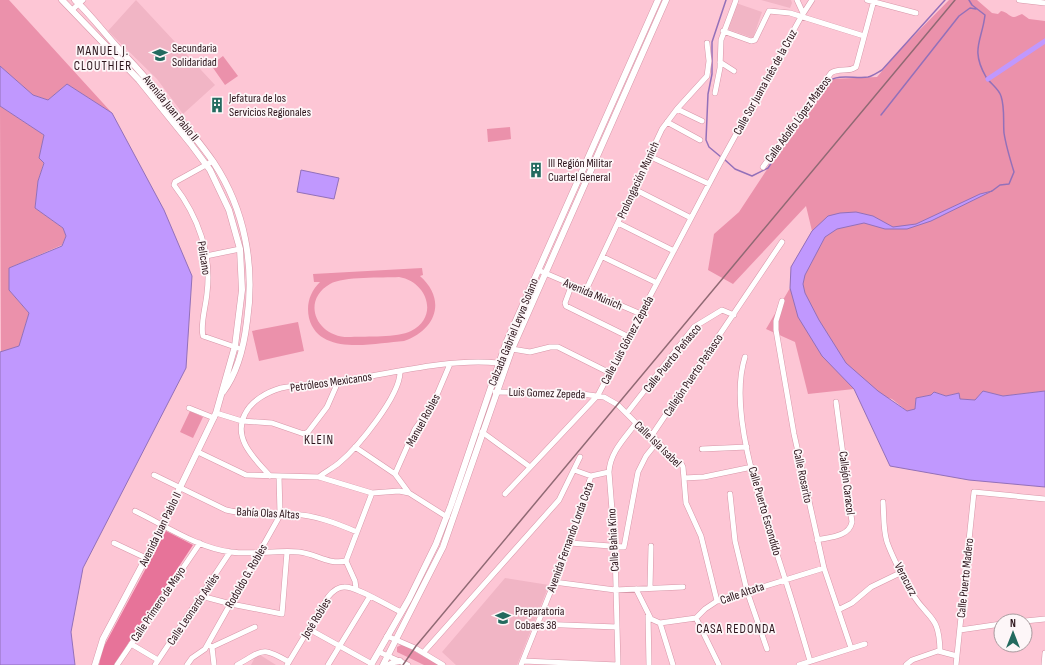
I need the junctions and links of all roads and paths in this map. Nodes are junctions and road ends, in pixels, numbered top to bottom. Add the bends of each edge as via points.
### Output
1 (62, 0) edge
2 (658, 0) edge
3 (666, 0) edge
4 (736, 0) edge
5 (797, 0) edge
6 (812, 0) edge
7 (868, 0) edge
8 (1019, 0) edge
9 (79, 1) edge
10 (874, 1) edge
11 (1045, 3) edge
12 (72, 10) junction
13 (916, 13) dead end
14 (802, 15) junction
15 (645, 30) junction
16 (723, 31) junction
17 (651, 34) junction
18 (864, 36) junction
19 (707, 43) dead end
20 (121, 51) junction
21 (115, 56) junction
22 (720, 62) junction
23 (734, 70) dead end
24 (715, 93) dead end
25 (677, 109) junction
26 (702, 121) dead end
27 (667, 122) junction
28 (604, 124) junction
29 (610, 127) junction
30 (700, 140) dead end
31 (649, 156) junction
32 (213, 161) junction
33 (206, 165) junction
34 (719, 165) joint
35 (763, 167) dead end
36 (709, 184) junction
37 (634, 189) junction
38 (691, 218) junction
39 (618, 223) junction
40 (782, 242) dead end
41 (240, 249) junction
42 (674, 251) junction
43 (206, 256) junction
44 (603, 257) junction
45 (538, 270) junction
46 (546, 274) junction
47 (657, 283) junction
48 (572, 284) junction
49 (586, 290) junction
50 (782, 301) dead end
51 (641, 314) junction
52 (734, 315) junction
53 (629, 337) junction
54 (234, 346) junction
55 (242, 349) junction
56 (512, 350) junction
57 (745, 357) dead end
58 (498, 363) junction
59 (450, 364) junction
60 (400, 372) junction
61 (610, 373) junction
62 (338, 382) junction
63 (223, 392) junction
64 (495, 392) junction
65 (598, 395) junction
66 (836, 402) dead end
67 (189, 408) dead end
68 (627, 413) junction
69 (215, 416) junction
70 (242, 421) junction
71 (636, 423) junction
72 (482, 432) junction
73 (652, 435) junction
74 (658, 441) junction
75 (355, 447) junction
76 (747, 447) junction
77 (702, 449) dead end
78 (198, 452) junction
79 (580, 457) dead end
80 (530, 467) junction
81 (752, 467) junction
82 (574, 470) junction
83 (609, 472) junction
84 (395, 474) junction
85 (154, 476) dead end
86 (270, 476) junction
87 (279, 476) junction
88 (319, 476) junction
89 (591, 476) junction
90 (684, 478) junction
91 (180, 489) junction
92 (372, 493) junction
93 (409, 493) junction
94 (505, 494) dead end
95 (730, 494) dead end
96 (1045, 499) edge
97 (883, 502) dead end
98 (135, 512) dead end
99 (280, 514) junction
100 (447, 517) junction
101 (163, 524) junction
102 (358, 532) junction
103 (818, 540) junction
104 (114, 543) dead end
105 (200, 543) junction
106 (570, 543) junction
107 (651, 546) dead end
108 (614, 548) junction
109 (230, 552) junction
110 (287, 552) junction
111 (258, 553) junction
112 (146, 558) junction
113 (346, 561) junction
114 (824, 568) junction
115 (902, 572) junction
116 (785, 579) junction
117 (554, 582) junction
118 (683, 587) dead end
119 (356, 588) junction
120 (650, 588) junction
121 (636, 589) junction
122 (615, 590) junction
123 (746, 591) junction
124 (201, 596) junction
125 (370, 596) junction
126 (717, 601) junction
127 (231, 604) junction
128 (838, 610) junction
129 (401, 612) junction
130 (648, 614) junction
131 (696, 618) junction
132 (1045, 618) edge
133 (1033, 620) edge
134 (660, 623) junction
135 (537, 624) junction
136 (993, 625) edge
137 (256, 627) dead end
138 (617, 627) junction
139 (309, 629) junction
140 (960, 630) junction
141 (387, 636) junction
142 (395, 639) junction
143 (131, 644) junction
144 (865, 644) dead end
145 (210, 646) junction
146 (340, 646) junction
147 (851, 648) junction
148 (767, 649) dead end
149 (940, 651) junction
150 (379, 652) junction
151 (423, 653) junction
152 (1045, 653) edge
153 (387, 656) junction
154 (957, 656) junction
155 (400, 661) junction
156 (810, 661) junction
157 (156, 663) edge
158 (288, 663) edge
159 (522, 663) edge
160 (371, 664) edge
161 (95, 665) edge
162 (117, 665) edge
163 (187, 665) edge
164 (214, 665) edge
165 (237, 665) edge
166 (328, 665) edge
167 (383, 665) edge
168 (389, 665) edge
169 (408, 665) edge
170 (443, 665) edge
171 (618, 665) edge
172 (649, 665) edge
173 (673, 665) edge
174 (718, 665) edge
175 (799, 665) edge
176 (906, 665) edge
177 (956, 665) edge
178 (1044, 665) edge

1 - 12 main road, Avenida Juan Pablo II
2 - 15 main road, Calzada Gabriel Leyva Solano
3 - 17 main road, Calzada Gabriel Leyva Solano
4 - 16 street
5 - 14 street
6 - 14 street, Calle Sor Juana Inés de la Cruz
7 - 10 street
8 - 11 street
9 - 12 street, Avenida Juan Pablo II
9 - 20 main road, Avenida Juan Pablo II
10 - 13 street
10 - 18 street
12 - 21 main road, Avenida Juan Pablo II
14 - 16 street via 769,11 756,40 751,41
14 - 18 street
14 - 34 street, Calle Sor Juana Inés de la Cruz
15 - 17 main road
15 - 28 main road, Calzada Gabriel Leyva Solano
16 - 22 street
17 - 29 main road, Calzada Gabriel Leyva Solano
18 - 35 street, Calle Adolfo López Mateos via 856,67 831,73
19 - 25 street, Prolongación Munich via 709,63 705,79
20 - 21 main road
20 - 32 main road, Avenida Juan Pablo II via 148,79
21 - 33 main road, Avenida Juan Pablo II via 139,80
22 - 23 street
22 - 24 street
25 - 26 street
25 - 27 street, Prolongación Munich
27 - 30 street
27 - 31 street, Prolongación Munich
28 - 29 street
28 - 45 main road, Calzada Gabriel Leyva Solano
29 - 46 main road, Calzada Gabriel Leyva Solano
31 - 36 street
31 - 37 street, Prolongación Munich
32 - 33 street
32 - 55 main road, Avenida Juan Pablo II via 233,199 243,225 247,246 249,307
33 - 41 main road, Avenida Juan Pablo II via 229,210
33 - 43 street, Pelicano via 174,184 193,212
34 - 36 street, Calle Luis Gómez Zepeda
36 - 38 street, Calle Luis Gómez Zepeda
37 - 38 street
37 - 39 street, Prolongación Munich
38 - 42 street, Calle Luis Gómez Zepeda
39 - 42 street
39 - 44 street, Prolongación Munich
40 - 52 street, Callejón Puerto Peñasco
41 - 43 street
41 - 54 main road, Avenida Juan Pablo II via 242,290
42 - 47 street, Calle Luis Gómez Zepeda
43 - 54 street, Pelicano via 208,291 202,334 205,338
44 - 47 street
44 - 49 street, Prolongación Munich
45 - 46 street, Avenida Múnich
45 - 58 main road, Calzada Gabriel Leyva Solano
46 - 48 street, Avenida Múnich
46 - 56 main road, Calzada Gabriel Leyva Solano
47 - 51 street, Calle Luis Gómez Zepeda
48 - 49 street, Avenida Múnich
48 - 53 street via 566,306
49 - 51 street, Avenida Múnich
50 - 103 street, Calle Rosarito via 776,321 778,344 795,440
51 - 53 street, Calle Luis Gómez Zepeda
52 - 68 street, Calle Puerto Peñasco via 722,310 694,327
52 - 73 street, Callejón Puerto Peñasco
53 - 61 street, Calle Luis Gómez Zepeda
54 - 55 street, Pelicano
54 - 63 main road, Avenida Juan Pablo II
55 - 63 main road, Avenida Juan Pablo II via 230,382
56 - 61 street via 530,352 554,346
56 - 64 main road, Calzada Gabriel Leyva Solano
57 - 76 street, Calle Puerto Escondido via 741,369 741,411
58 - 59 street, Petróleos Mexicanos via 480,361
58 - 100 main road, Calzada Gabriel Leyva Solano
59 - 60 street, Petróleos Mexicanos
59 - 84 street, Manuel Robles via 435,401 415,429
60 - 62 street, Petróleos Mexicanos
60 - 75 street via 395,392
61 - 65 street, Calle Luis Gómez Zepeda
62 - 70 street, Petróleos Mexicanos via 280,388 254,401
62 - 70 street via 327,407 306,433 301,434 272,423
63 - 69 main road, Avenida Juan Pablo II
64 - 65 street, Luis Gomez Zepeda
64 - 72 main road, Calzada Gabriel Leyva Solano
65 - 68 street, Calle Isla Isabel via 610,400
65 - 80 street, Calle Luis Gómez Zepeda
66 - 103 street, Callejón Caracol via 852,522 848,531 843,534
67 - 69 street
68 - 71 street, Calle Isla Isabel
69 - 70 street
69 - 78 main road, Avenida Juan Pablo II
70 - 86 street via 241,432 247,450
71 - 73 street, Calle Isla Isabel
71 - 83 street, Calle Bahía Kino via 617,448 610,461
72 - 80 street
72 - 142 main road, Calzada Gabriel Leyva Solano via 443,546
73 - 74 street, Calle Isla Isabel
74 - 90 street, Calle Isla Isabel via 672,458 681,464
74 - 108 street via 638,472 625,546
75 - 84 street
75 - 88 street via 339,464
76 - 77 street
76 - 81 street, Calle Puerto Escondido
78 - 86 street via 239,473
78 - 91 main road, Avenida Juan Pablo II
79 - 82 street
80 - 94 street, Calle Luis Gómez Zepeda
81 - 90 street via 704,477
81 - 116 street, Calle Puerto Escondido via 761,506
82 - 89 street
82 - 151 street via 559,500
83 - 89 street
83 - 108 street, Calle Bahía Kino
84 - 93 street
85 - 91 street, Bahía Olas Altas
86 - 87 street
87 - 88 street
87 - 99 street, Rodoldo G. Robles
88 - 92 street
89 - 106 street, Avenida Fernando Lorda Cota
90 - 126 street, Calle Isla Isabel via 686,503 701,536
91 - 99 street, Bahía Olas Altas via 236,513
91 - 101 main road, Avenida Juan Pablo II
92 - 93 street
92 - 102 street
93 - 100 street
95 - 123 street via 735,541
96 - 140 street, Calle Puerto Madero via 973,493
97 - 115 street, Veracurz via 887,542
98 - 101 street
99 - 102 street, Bahía Olas Altas via 315,517
99 - 111 street, Rodoldo G. Robles via 274,529
100 - 129 main road, Calzada Gabriel Leyva Solano via 424,570
101 - 105 street
101 - 112 main road, Avenida Juan Pablo II
102 - 113 street
103 - 114 street, Calle Rosarito
104 - 112 street
105 - 109 street
105 - 143 street, Calle Primero de Mayo
106 - 108 street
106 - 117 street, Avenida Fernando Lorda Cota
107 - 120 street
108 - 122 street, Calle Bahía Kino
109 - 111 street
109 - 124 street, Calle Leonardo Avilés
110 - 111 street
110 - 113 street via 312,554 335,563
110 - 127 street via 282,614
111 - 127 street, Rodoldo G. Robles
112 - 161 main road, Avenida Juan Pablo II via 103,640
113 - 119 street
114 - 116 street, Calle Altata
114 - 128 street, Calle Rosarito
115 - 128 street via 871,587 852,603
115 - 149 street, Veracurz via 914,596 937,624
116 - 123 street, Calle Altata
116 - 156 street, Calle Puerto Escondido
117 - 122 street
117 - 135 street, Avenida Fernando Lorda Cota
118 - 120 street
119 - 125 street
119 - 139 street, José Robles via 344,587 332,593
120 - 121 street
121 - 122 street
121 - 130 street
122 - 138 street, Calle Bahía Kino
123 - 126 street, Calle Altata
123 - 148 street
124 - 127 street
124 - 157 street, Calle Leonardo Avilés
125 - 129 street
125 - 146 street
126 - 131 street, Calle Altata
127 - 145 street, Rodoldo G. Robles
128 - 147 street, Calle Rosarito
129 - 141 main road, Calzada Gabriel Leyva Solano
130 - 134 street
130 - 172 street
131 - 134 street
131 - 174 street
132 - 133 street
134 - 173 street
135 - 138 street
135 - 159 street, Avenida Fernando Lorda Cota
136 - 140 street
137 - 145 street
138 - 171 street, Calle Bahía Kino
139 - 146 street
139 - 158 street, José Robles
140 - 154 street, Calle Puerto Madero
141 - 142 street
141 - 150 main road, Calzada Gabriel Leyva Solano
142 - 151 street
142 - 153 main road, Calzada Gabriel Leyva Solano
143 - 157 street
143 - 162 street, Calle Primero de Mayo
144 - 147 street
145 - 163 street, Rodoldo G. Robles via 192,658
145 - 164 street
146 - 160 street
146 - 166 street
147 - 156 street
149 - 154 street
149 - 176 street via 912,660
150 - 153 street
150 - 160 main road, Calzada Gabriel Leyva Solano
151 - 170 street
152 - 178 street
153 - 155 street
153 - 167 main road
154 - 177 street, Calle Puerto Madero
155 - 168 main road
155 - 169 street
156 - 175 street
158 - 165 street via 270,651 257,653
159 - 171 street

